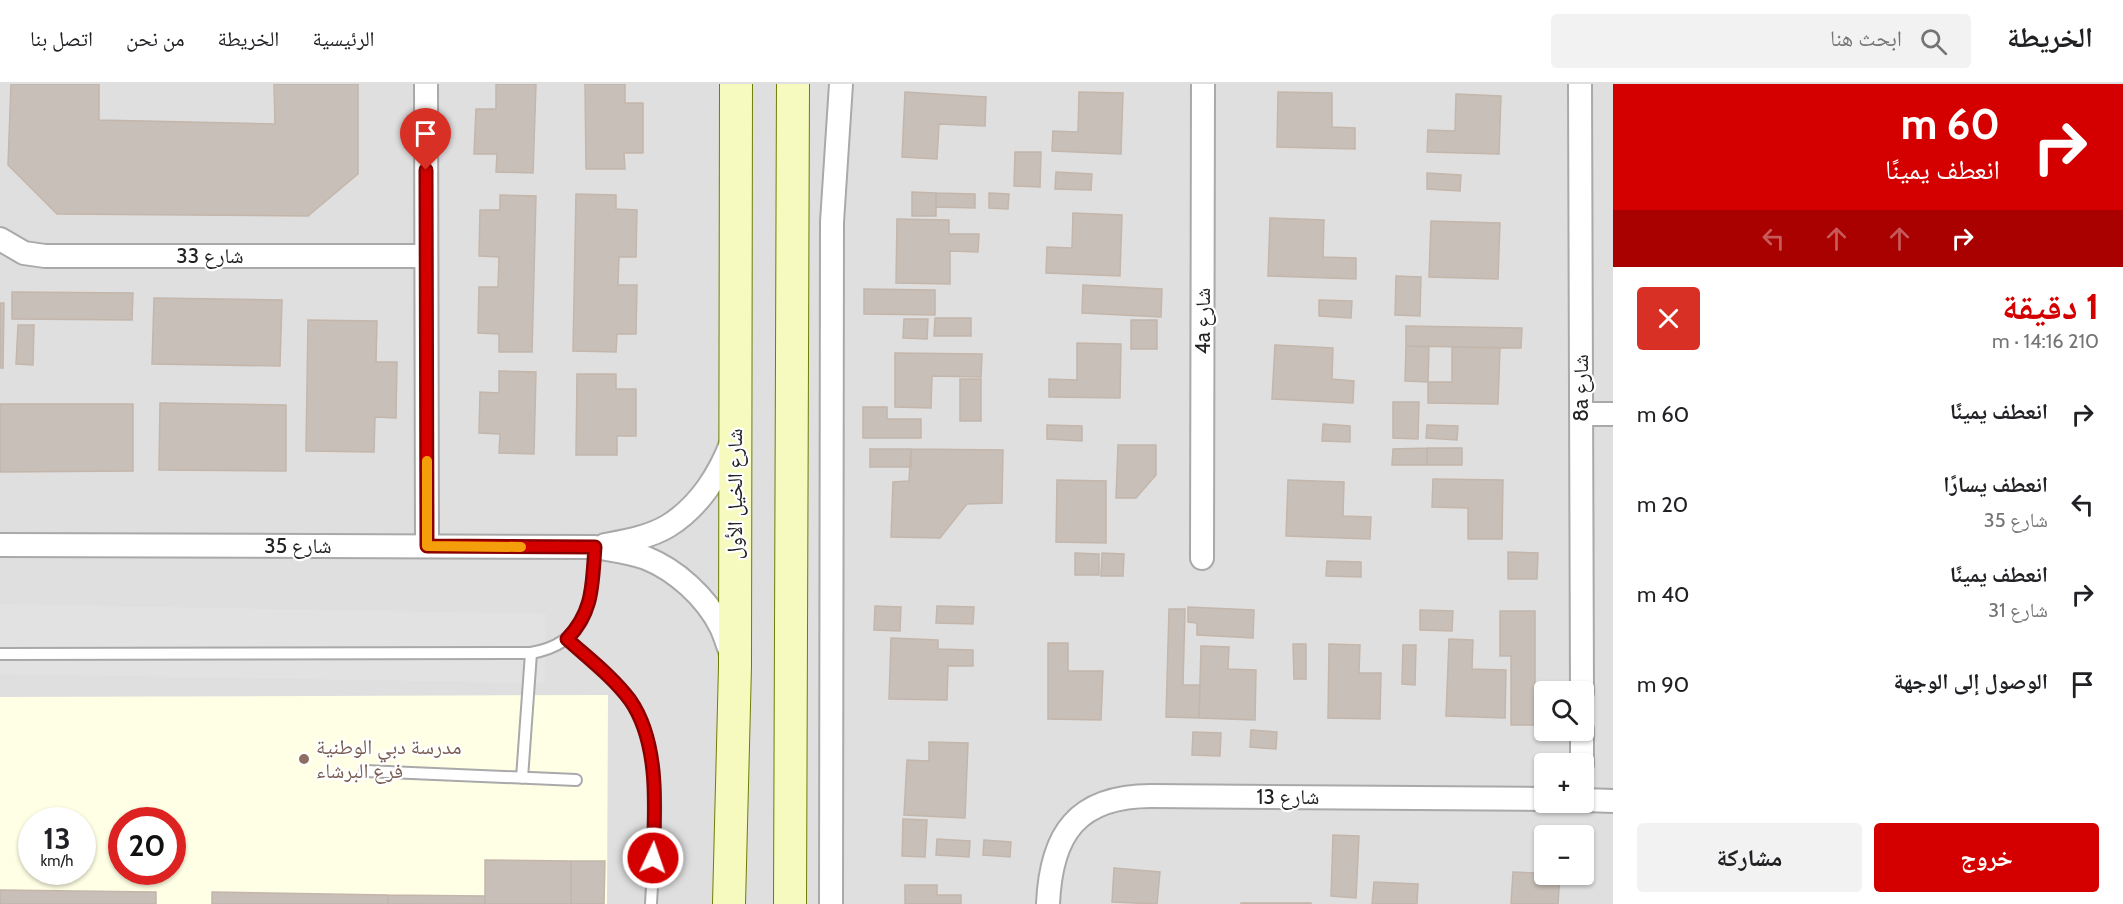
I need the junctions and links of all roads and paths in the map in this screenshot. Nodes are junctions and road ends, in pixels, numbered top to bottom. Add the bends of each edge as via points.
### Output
1 (426, 84) edge
2 (736, 84) edge
3 (793, 84) edge
4 (841, 84) edge
5 (1203, 84) edge
6 (1580, 84) edge
7 (0, 239) edge
8 (425, 256) junction
9 (1581, 414) junction
10 (1613, 414) edge
11 (735, 433) junction
12 (0, 544) edge
13 (427, 546) junction
14 (595, 547) junction
15 (1202, 558) dead end
16 (567, 639) junction
17 (531, 653) junction
18 (0, 654) edge
19 (735, 666) junction
20 (1582, 681) edge
21 (365, 771) dead end
22 (522, 778) junction
23 (576, 780) dead end
24 (1534, 799) edge
25 (1594, 800) edge
26 (1613, 801) edge
27 (651, 904) edge
28 (729, 904) edge
29 (790, 904) edge
30 (831, 904) edge
31 (1048, 904) edge

1 - 8 street
2 - 11 main road, شارع الخيل الأول
3 - 29 main road
4 - 30 street via 832,222
5 - 15 street, 4a شارع
6 - 9 street, 8a شارع
7 - 8 street, شارع 33 via 24,253 45,256
8 - 13 street
9 - 10 street
9 - 20 street, 8a شارع
11 - 14 street, شارع 35 via 716,476 686,512 650,534
11 - 19 main road, شارع الخيل الأول
12 - 13 street, شارع 35
13 - 14 street, شارع 35
14 - 16 lane via 589,607
14 - 19 street, شارع 35 via 645,558 688,586 721,627
16 - 17 lane
16 - 27 lane via 622,691 648,739 655,793
17 - 18 lane
17 - 22 lane
19 - 28 main road, شارع الخيل الأول
21 - 22 lane
22 - 23 lane
24 - 31 street, شارع 13 via 1125,797 1101,803 1086,812 1063,836 1055,852
25 - 26 street

